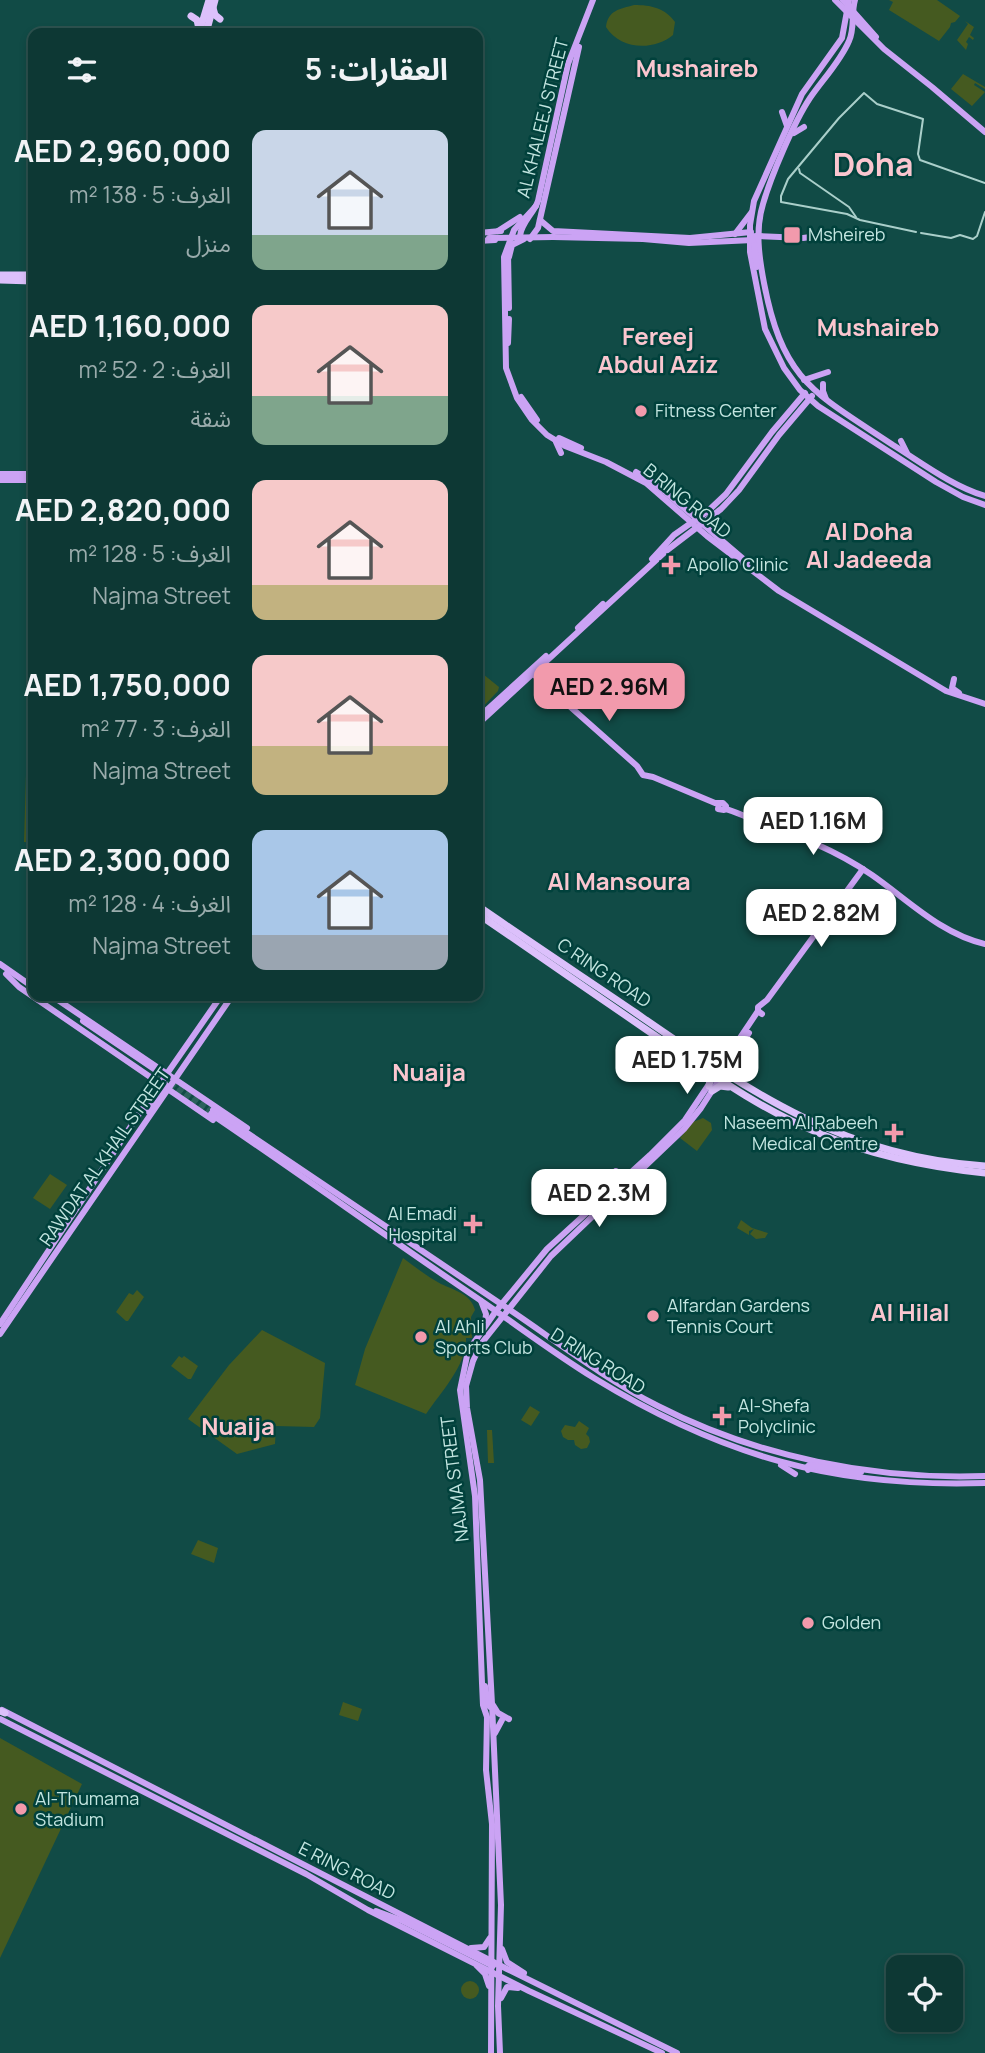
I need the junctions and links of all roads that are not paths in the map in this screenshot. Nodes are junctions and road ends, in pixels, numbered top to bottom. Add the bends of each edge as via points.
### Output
1 (595, 0) edge
2 (837, 0) edge
3 (211, 2) edge
4 (851, 10) edge
5 (205, 24) edge
6 (864, 31) junction
7 (844, 32) junction
8 (848, 45) junction
9 (832, 53) junction
10 (562, 60) dead end
11 (566, 72) junction
12 (811, 74) dead end
13 (808, 84) junction
14 (814, 93) junction
15 (787, 113) junction
16 (801, 125) junction
17 (985, 130) edge
18 (772, 181) junction
19 (761, 184) junction
20 (537, 210) junction
21 (752, 212) junction
22 (498, 231) junction
23 (553, 234) junction
24 (735, 234) junction
25 (483, 236) edge
26 (753, 236) junction
27 (818, 236) dead end
28 (483, 237) edge
29 (490, 238) junction
30 (527, 239) junction
31 (510, 240) junction
32 (651, 240) junction
33 (767, 240) dead end
34 (724, 242) junction
35 (700, 243) junction
36 (505, 251) junction
37 (750, 252) junction
38 (760, 257) junction
39 (509, 262) junction
40 (0, 275) edge
41 (28, 275) edge
42 (0, 280) edge
43 (28, 281) edge
44 (754, 304) dead end
45 (761, 309) junction
46 (769, 310) junction
47 (764, 324) junction
48 (761, 334) dead end
49 (828, 372) dead end
50 (792, 380) junction
51 (804, 380) junction
52 (824, 384) dead end
53 (810, 393) junction
54 (796, 402) junction
55 (829, 404) junction
56 (818, 406) junction
57 (799, 411) junction
58 (866, 427) junction
59 (555, 440) junction
60 (897, 447) junction
61 (574, 450) junction
62 (764, 455) junction
63 (906, 464) junction
64 (742, 472) junction
65 (913, 474) dead end
66 (0, 476) edge
67 (28, 476) edge
68 (28, 477) edge
69 (946, 477) junction
70 (663, 498) junction
71 (984, 503) edge
72 (678, 512) junction
73 (689, 513) junction
74 (710, 514) junction
75 (697, 524) junction
76 (682, 529) junction
77 (709, 534) junction
78 (686, 536) junction
79 (668, 548) junction
80 (738, 554) junction
81 (779, 591) junction
82 (769, 592) dead end
83 (828, 624) junction
84 (853, 630) junction
85 (542, 666) junction
86 (533, 672) junction
87 (954, 679) dead end
88 (542, 681) junction
89 (524, 683) junction
90 (960, 694) junction
91 (985, 701) edge
92 (483, 714) edge
93 (483, 720) edge
94 (862, 870) junction
95 (483, 909) edge
96 (483, 918) edge
97 (483, 920) edge
98 (488, 921) junction
99 (492, 930) dead end
100 (501, 936) dead end
101 (514, 939) junction
102 (528, 940) junction
103 (542, 944) dead end
104 (984, 946) edge
105 (551, 950) dead end
106 (559, 961) junction
107 (0, 964) edge
108 (568, 967) junction
109 (5, 972) edge
110 (572, 978) junction
111 (583, 982) junction
112 (28, 983) edge
113 (598, 983) dead end
114 (606, 988) dead end
115 (28, 989) edge
116 (28, 993) edge
117 (590, 995) dead end
118 (38, 1001) edge
119 (46, 1001) edge
120 (53, 1001) edge
121 (62, 1001) edge
122 (218, 1001) edge
123 (219, 1001) edge
124 (229, 1001) edge
125 (618, 1001) junction
126 (628, 1007) junction
127 (632, 1020) junction
128 (79, 1032) dead end
129 (87, 1033) junction
130 (657, 1043) dead end
131 (667, 1044) junction
132 (691, 1046) dead end
133 (177, 1059) junction
134 (730, 1060) junction
135 (704, 1063) junction
136 (155, 1072) junction
137 (181, 1072) junction
138 (722, 1078) junction
139 (170, 1082) junction
140 (740, 1083) junction
141 (711, 1089) junction
142 (155, 1091) junction
143 (176, 1095) junction
144 (160, 1102) junction
145 (141, 1111) junction
146 (134, 1115) dead end
147 (811, 1126) junction
148 (814, 1136) dead end
149 (846, 1144) junction
150 (131, 1152) dead end
151 (122, 1156) junction
152 (923, 1157) junction
153 (110, 1158) junction
154 (963, 1159) dead end
155 (947, 1162) junction
156 (927, 1166) junction
157 (984, 1166) edge
158 (634, 1170) junction
159 (955, 1170) junction
160 (966, 1176) dead end
161 (632, 1178) junction
162 (315, 1179) junction
163 (99, 1188) junction
164 (317, 1188) junction
165 (611, 1195) junction
166 (81, 1196) dead end
167 (389, 1228) junction
168 (570, 1228) junction
169 (395, 1244) junction
170 (419, 1248) junction
171 (55, 1254) junction
172 (467, 1275) dead end
173 (514, 1289) junction
174 (489, 1295) junction
175 (518, 1298) junction
176 (480, 1300) junction
177 (22, 1310) dead end
178 (502, 1310) junction
179 (526, 1321) junction
180 (0, 1324) edge
181 (484, 1326) junction
182 (520, 1328) junction
183 (0, 1334) edge
184 (489, 1334) junction
185 (608, 1377) junction
186 (466, 1386) junction
187 (646, 1408) junction
188 (636, 1409) dead end
189 (699, 1420) dead end
190 (682, 1426) junction
191 (705, 1427) junction
192 (714, 1431) junction
193 (690, 1435) dead end
194 (730, 1446) junction
195 (788, 1457) junction
196 (872, 1467) dead end
197 (796, 1470) junction
198 (808, 1470) junction
199 (861, 1472) junction
200 (880, 1473) junction
201 (985, 1476) edge
202 (850, 1477) junction
203 (856, 1482) dead end
204 (935, 1483) junction
205 (983, 1483) edge
206 (963, 1488) dead end
207 (948, 1489) dead end
208 (480, 1632) junction
209 (485, 1686) junction
210 (492, 1705) junction
211 (1, 1713) edge
212 (493, 1721) junction
213 (485, 1732) junction
214 (494, 1742) junction
215 (497, 1823) junction
216 (492, 1841) junction
217 (368, 1910) junction
218 (492, 1933) junction
219 (500, 1943) junction
220 (469, 1948) junction
221 (467, 1958) junction
222 (496, 1968) junction
223 (537, 1983) junction
224 (529, 1991) junction
225 (491, 1994) junction
226 (498, 2006) junction
227 (618, 2024) junction
228 (496, 2053) edge
229 (662, 2053) edge
230 (677, 2053) edge

1 - 11 main road, AL KHALEEJ STREET
1 - 20 main road, AL KHALEEJ STREET via 573,65
2 - 4 main road
2 - 7 main road via 845,17
3 - 5 highway
3 - 5 highway via 215,15
4 - 6 main road
4 - 7 main road
4 - 8 main road
4 - 14 main road via 845,43
4 - 17 main road via 880,41
6 - 8 main road via 856,32
6 - 17 main road
7 - 9 main road
8 - 14 main road
9 - 13 main road
9 - 16 main road via 795,118
10 - 11 main road
11 - 20 main road, AL KHALEEJ STREET
12 - 13 main road
13 - 15 main road
14 - 16 main road
15 - 18 main road via 794,120
15 - 19 main road via 787,126
16 - 18 main road via 790,138
18 - 26 main road
19 - 21 main road
19 - 26 main road
20 - 22 main road
20 - 23 main road
20 - 30 main road, AL KHALEEJ STREET via 536,232
20 - 30 main road, AL KHALEEJ STREET via 520,230 520,236
20 - 31 main road, B RING ROAD via 518,224
21 - 24 main road
21 - 26 main road
22 - 25 main road
22 - 31 main road via 508,231
23 - 24 main road via 691,238
23 - 29 main road, bridge
23 - 32 main road
24 - 26 main road
26 - 27 main road
26 - 34 main road
26 - 35 main road
26 - 37 main road
26 - 38 main road
26 - 46 main road
28 - 29 main road
29 - 31 main road
29 - 36 main road
30 - 31 main road
30 - 32 main road
30 - 39 main road via 512,245
31 - 36 main road, B RING ROAD
31 - 39 main road, B RING ROAD
32 - 35 main road
33 - 38 main road
34 - 35 main road
34 - 37 main road
36 - 59 main road, B RING ROAD via 508,376 528,416
37 - 45 main road
38 - 46 main road
39 - 73 main road, B RING ROAD via 509,364 533,415 557,437 651,481
40 - 41 highway
42 - 43 highway
44 - 45 main road
45 - 47 main road
46 - 51 main road via 784,353
47 - 48 main road
47 - 50 main road
47 - 53 main road via 787,366
49 - 51 main road
50 - 53 main road
50 - 54 main road
51 - 53 main road
52 - 55 main road
53 - 54 main road
53 - 55 main road
53 - 56 main road
53 - 57 main road
53 - 58 main road
53 - 62 main road via 770,440
54 - 64 main road
55 - 58 main road
56 - 57 main road
56 - 60 main road via 846,425
57 - 62 main road
58 - 60 main road
59 - 61 main road, B RING ROAD
59 - 61 main road via 563,452
60 - 63 main road
60 - 69 main road
61 - 70 main road, B RING ROAD via 630,473
62 - 74 main road via 737,494
63 - 65 main road
63 - 69 main road via 904,456
63 - 71 main road via 924,478
64 - 74 main road
64 - 75 main road via 730,495
66 - 67 main road
66 - 68 main road
69 - 71 main road
70 - 72 main road, B RING ROAD
70 - 75 main road
72 - 75 main road, B RING ROAD
72 - 76 main road
73 - 74 main road
73 - 75 main road, B RING ROAD
74 - 75 main road
74 - 77 main road
75 - 76 main road
75 - 77 main road, B RING ROAD
75 - 78 main road
75 - 79 main road
75 - 80 main road
76 - 86 main road
77 - 78 main road
77 - 80 main road, B RING ROAD
77 - 81 main road, B RING ROAD
78 - 79 main road
79 - 85 main road
80 - 84 main road, B RING ROAD via 783,589
81 - 82 main road
81 - 83 main road, B RING ROAD
83 - 84 main road via 835,620
83 - 91 main road, B RING ROAD via 946,691
84 - 90 main road, B RING ROAD
85 - 86 main road
85 - 88 main road
86 - 88 main road
86 - 89 main road
86 - 92 main road
87 - 90 main road via 952,688
88 - 89 main road
88 - 94 main road via 645,772 802,838
89 - 93 main road
90 - 91 main road, B RING ROAD
94 - 104 main road via 958,938
94 - 134 main road, NAJMA STREET via 766,1004 758,1007 760,1013
95 - 102 highway, C RING ROAD
96 - 98 highway, C RING ROAD
97 - 99 highway
98 - 101 highway, C RING ROAD
98 - 108 highway
100 - 101 highway
101 - 110 highway, C RING ROAD
102 - 103 highway
102 - 106 highway, C RING ROAD
105 - 106 highway
106 - 108 highway, C RING ROAD
107 - 109 main road
108 - 111 highway, C RING ROAD
109 - 112 main road
109 - 115 main road
109 - 116 main road
110 - 111 highway, C RING ROAD
110 - 126 highway via 576,976
111 - 113 highway
111 - 117 highway
111 - 125 highway, C RING ROAD
111 - 127 highway, C RING ROAD
114 - 125 highway
118 - 129 main road
119 - 136 main road
120 - 136 main road
121 - 136 main road via 132,1048
122 - 133 main road, RAWDAT AL KHAIL STREET
123 - 139 main road
124 - 137 main road, RAWDAT AL KHAIL STREET
125 - 126 highway, C RING ROAD
126 - 135 highway, C RING ROAD
127 - 131 highway, C RING ROAD
127 - 138 highway via 654,1030
128 - 129 main road
129 - 136 main road via 111,1051
130 - 131 highway
131 - 135 highway, C RING ROAD
132 - 135 highway
133 - 136 main road
133 - 139 main road, RAWDAT AL KHAIL STREET
134 - 135 highway
134 - 138 main road, NAJMA STREET
134 - 140 highway via 730,1071
135 - 138 highway, C RING ROAD
135 - 141 highway
136 - 139 main road
136 - 139 main road
136 - 142 main road
137 - 139 main road, RAWDAT AL KHAIL STREET
137 - 139 main road
138 - 140 highway, C RING ROAD
138 - 141 main road, NAJMA STREET
138 - 141 highway via 721,1086
138 - 147 highway, C RING ROAD via 762,1107
139 - 142 main road, RAWDAT AL KHAIL STREET
139 - 143 main road
139 - 144 main road, RAWDAT AL KHAIL STREET
139 - 162 main road via 232,1116
139 - 163 main road
140 - 147 highway, C RING ROAD
141 - 158 main road, NAJMA STREET
141 - 161 main road, NAJMA STREET via 684,1129
142 - 145 main road, RAWDAT AL KHAIL STREET
143 - 144 main road
143 - 164 main road
144 - 151 main road, RAWDAT AL KHAIL STREET
145 - 146 main road
145 - 153 main road, RAWDAT AL KHAIL STREET
147 - 148 highway
147 - 149 highway, C RING ROAD
147 - 152 highway, C RING ROAD
149 - 152 highway via 919,1160
149 - 156 highway, C RING ROAD
150 - 151 main road
151 - 163 main road, RAWDAT AL KHAIL STREET
152 - 155 highway, C RING ROAD
153 - 166 main road
153 - 180 main road, RAWDAT AL KHAIL STREET
154 - 155 highway
155 - 157 highway, C RING ROAD
156 - 157 highway via 930,1162
156 - 159 highway, C RING ROAD
157 - 159 highway, C RING ROAD
158 - 165 main road, NAJMA STREET
158 - 165 main road via 618,1170
159 - 160 highway
161 - 165 main road, NAJMA STREET
161 - 165 main road via 629,1193
162 - 164 main road, D RING ROAD via 212,1112
162 - 167 main road, D RING ROAD
163 - 171 main road, RAWDAT AL KHAIL STREET
164 - 169 main road, D RING ROAD
165 - 168 main road, NAJMA STREET
165 - 175 main road, NAJMA STREET
167 - 170 main road, D RING ROAD
167 - 170 main road via 408,1235
168 - 173 main road, NAJMA STREET
168 - 178 main road
169 - 176 main road, D RING ROAD
169 - 178 main road via 420,1255
170 - 174 main road, D RING ROAD
171 - 177 main road
171 - 183 main road, RAWDAT AL KHAIL STREET
172 - 174 main road
173 - 174 main road
173 - 178 main road, NAJMA STREET
174 - 178 main road, D RING ROAD
175 - 178 main road, NAJMA STREET
175 - 179 main road via 517,1306
176 - 178 main road, D RING ROAD
176 - 181 main road via 486,1314
178 - 179 main road, D RING ROAD
178 - 181 main road, NAJMA STREET
178 - 182 main road, D RING ROAD
178 - 184 main road, NAJMA STREET
178 - 185 main road
178 - 186 main road via 478,1343
179 - 185 main road, D RING ROAD
181 - 208 main road, NAJMA STREET via 468,1351 460,1390 475,1496
182 - 184 main road via 503,1325
182 - 187 main road, D RING ROAD
184 - 186 main road, NAJMA STREET via 473,1361
185 - 191 main road, D RING ROAD
186 - 210 main road, NAJMA STREET via 480,1479
187 - 188 main road
187 - 190 main road, D RING ROAD
189 - 192 main road
190 - 193 main road
190 - 194 main road, D RING ROAD
191 - 192 main road, D RING ROAD
191 - 195 main road via 722,1437
192 - 200 main road, D RING ROAD via 786,1453
194 - 195 main road
194 - 197 main road, D RING ROAD
195 - 197 main road via 796,1462
196 - 200 main road
197 - 198 main road, D RING ROAD
197 - 199 main road via 803,1462
198 - 199 main road via 809,1465
198 - 202 main road, D RING ROAD
199 - 200 main road
200 - 201 main road, D RING ROAD
202 - 203 main road
202 - 204 main road, D RING ROAD
204 - 205 main road, D RING ROAD
204 - 207 main road
205 - 206 main road
208 - 209 main road
208 - 213 main road, NAJMA STREET
209 - 210 main road via 488,1705
209 - 212 main road
210 - 212 main road, NAJMA STREET
210 - 214 main road via 505,1720 498,1726
211 - 217 main road, E RING ROAD
211 - 220 main road, E RING ROAD
212 - 214 main road, NAJMA STREET
213 - 215 main road via 489,1735
213 - 216 main road, NAJMA STREET
214 - 215 main road, NAJMA STREET
215 - 219 main road, NAJMA STREET
216 - 218 main road, NAJMA STREET
216 - 222 main road
217 - 221 main road, E RING ROAD
217 - 222 main road via 394,1917
218 - 220 main road via 484,1947
218 - 222 main road, NAJMA STREET
219 - 222 main road, NAJMA STREET
219 - 223 main road via 507,1962
220 - 222 main road, E RING ROAD
221 - 222 main road, E RING ROAD
221 - 225 main road via 485,1974
222 - 223 main road, E RING ROAD
222 - 224 main road, E RING ROAD
222 - 225 main road, NAJMA STREET
222 - 226 main road, NAJMA STREET
222 - 227 main road
222 - 228 main road
223 - 227 main road, E RING ROAD
224 - 226 main road via 507,1987
224 - 229 main road, E RING ROAD
225 - 228 main road, NAJMA STREET
226 - 228 main road, NAJMA STREET
227 - 230 main road, E RING ROAD

